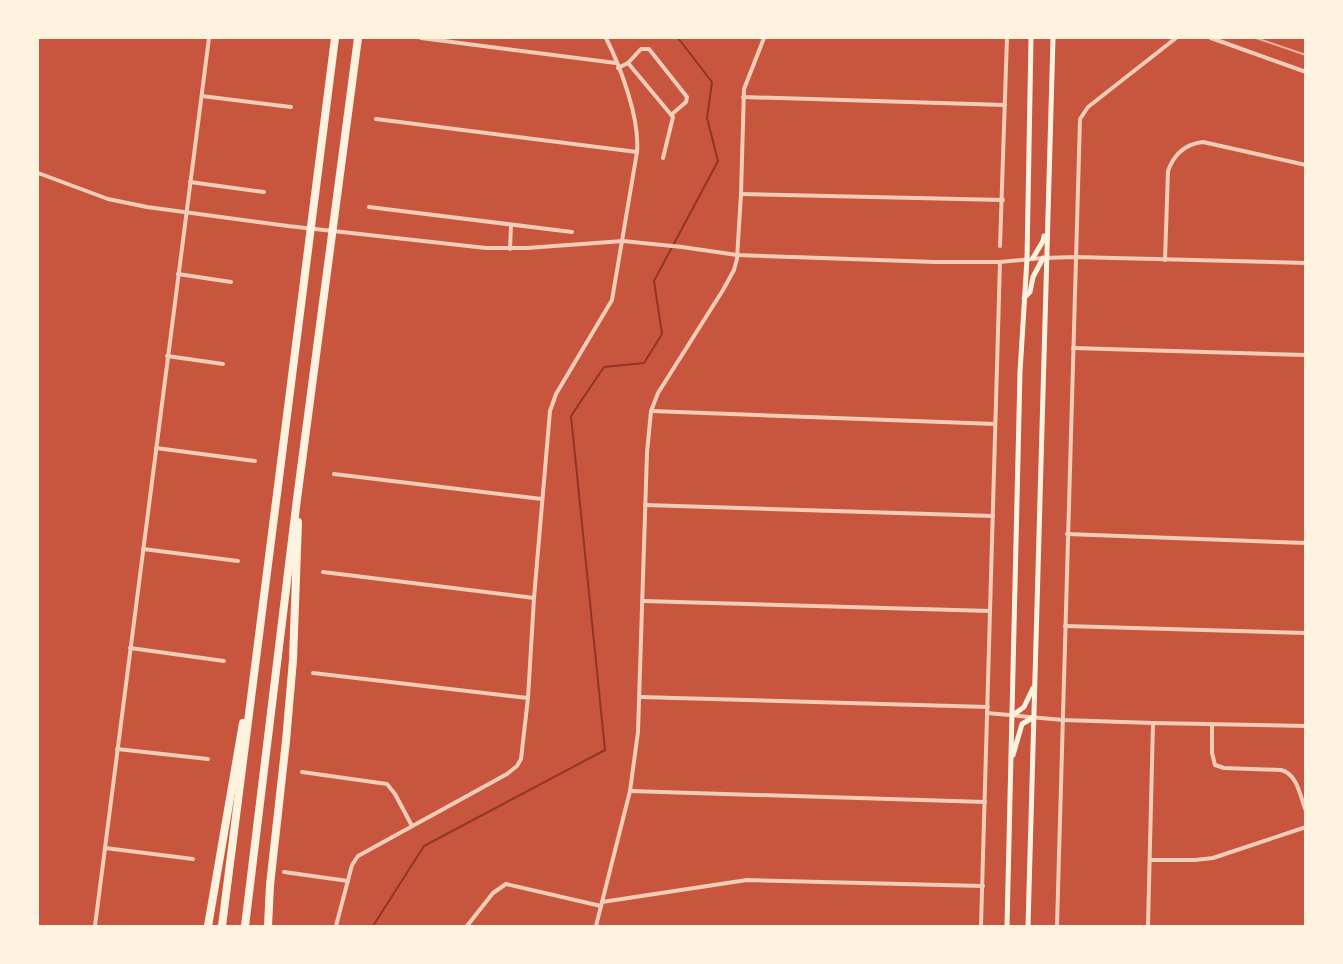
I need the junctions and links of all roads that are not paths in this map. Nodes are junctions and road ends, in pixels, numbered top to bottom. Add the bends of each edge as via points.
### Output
1 (209, 38) edge
2 (335, 38) edge
3 (358, 38) edge
4 (421, 38) edge
5 (606, 38) edge
6 (764, 38) edge
7 (1007, 38) edge
8 (1031, 38) edge
9 (1053, 38) edge
10 (1176, 38) edge
11 (1211, 38) edge
12 (628, 63) junction
13 (618, 65) junction
14 (1305, 72) edge
15 (202, 96) junction
16 (743, 97) junction
17 (1005, 105) junction
18 (291, 107) dead end
19 (670, 115) junction
20 (376, 119) dead end
21 (637, 152) junction
22 (663, 158) dead end
23 (1305, 165) edge
24 (38, 173) edge
25 (190, 182) junction
26 (264, 192) dead end
27 (741, 194) junction
28 (1003, 200) junction
29 (369, 207) dead end
30 (185, 213) junction
31 (511, 225) junction
32 (1047, 226) junction
33 (572, 232) dead end
34 (623, 241) junction
35 (1000, 246) dead end
36 (510, 249) junction
37 (737, 255) junction
38 (1045, 257) junction
39 (1076, 257) junction
40 (1030, 259) junction
41 (1166, 260) junction
42 (1000, 262) junction
43 (1305, 263) edge
44 (178, 274) junction
45 (231, 282) dead end
46 (1024, 298) junction
47 (1073, 348) junction
48 (1305, 355) edge
49 (167, 357) junction
50 (224, 364) dead end
51 (651, 411) junction
52 (996, 424) junction
53 (156, 448) junction
54 (255, 461) dead end
55 (334, 474) dead end
56 (297, 499) junction
57 (542, 499) junction
58 (645, 506) junction
59 (993, 516) junction
60 (1068, 534) junction
61 (1305, 543) edge
62 (143, 549) junction
63 (238, 561) dead end
64 (323, 572) dead end
65 (264, 591) junction
66 (534, 598) junction
67 (643, 601) junction
68 (990, 611) junction
69 (1065, 626) junction
70 (1305, 633) edge
71 (130, 648) junction
72 (224, 661) dead end
73 (313, 673) dead end
74 (1035, 685) junction
75 (640, 697) junction
76 (528, 698) junction
77 (988, 707) junction
78 (987, 713) junction
79 (1013, 715) junction
80 (1034, 717) junction
81 (1062, 720) junction
82 (1153, 723) junction
83 (1212, 725) junction
84 (1305, 726) edge
85 (117, 749) junction
86 (1012, 758) junction
87 (208, 759) dead end
88 (302, 772) dead end
89 (630, 791) junction
90 (985, 802) junction
91 (1305, 811) edge
92 (412, 826) junction
93 (1305, 827) edge
94 (105, 848) junction
95 (193, 859) dead end
96 (1150, 860) junction
97 (284, 872) dead end
98 (348, 881) junction
99 (982, 886) junction
100 (601, 904) junction
101 (95, 927) edge
102 (208, 927) edge
103 (222, 927) edge
104 (245, 927) edge
105 (268, 927) edge
106 (336, 927) edge
107 (467, 927) edge
108 (596, 927) edge
109 (981, 927) edge
110 (1007, 927) edge
111 (1028, 927) edge
112 (1056, 927) edge
113 (1148, 927) edge

1 - 15 street
2 - 65 highway
3 - 56 highway
4 - 13 street
5 - 13 street
6 - 16 street
7 - 17 street
8 - 40 main road
9 - 32 main road
10 - 39 street via 1083,113 1079,128
11 - 14 street
12 - 13 street
12 - 19 street
12 - 19 street via 641,49 649,50 687,97
13 - 21 street via 637,126
15 - 18 street
15 - 25 street
16 - 17 street
16 - 27 street
17 - 28 street
19 - 22 street via 673,122
20 - 21 street
21 - 34 street
23 - 41 street via 1203,142 1183,148 1168,171
24 - 30 street via 108,199
25 - 26 street
25 - 30 street
27 - 28 street
27 - 37 street
28 - 35 street
29 - 31 street
30 - 36 street
30 - 44 street
31 - 33 street
31 - 36 street
32 - 38 main road
32 - 40 main road via 1043,241
34 - 36 street
34 - 37 street
34 - 57 street via 610,305 553,400
37 - 42 street
37 - 51 street via 728,282 658,393
38 - 39 street
38 - 40 street
38 - 46 main road
38 - 74 main road
39 - 41 street
39 - 47 street
40 - 42 street
40 - 46 main road
41 - 43 street
42 - 52 street
44 - 45 street
44 - 49 street
46 - 79 main road
47 - 48 street
47 - 60 street
49 - 50 street
49 - 53 street
51 - 52 street
51 - 58 street
52 - 59 street
53 - 54 street
53 - 62 street
55 - 57 street
56 - 104 highway
56 - 105 highway via 293,660
57 - 66 street
58 - 59 street
58 - 67 street
59 - 68 street
60 - 61 street
60 - 69 street
62 - 63 street
62 - 71 street
64 - 66 street
65 - 102 highway
65 - 103 highway
66 - 76 street
67 - 68 street
67 - 75 street
68 - 77 street
69 - 70 street
69 - 81 street
71 - 72 street
71 - 85 street
73 - 76 street
74 - 79 main road via 1023,707
74 - 80 main road
75 - 77 street
75 - 89 street
76 - 92 street via 523,750 517,766
77 - 78 street
78 - 79 street
78 - 90 street
79 - 80 street
79 - 86 main road
80 - 81 street
80 - 86 main road via 1022,724
80 - 111 main road
81 - 82 street
81 - 112 street
82 - 83 street
82 - 96 street
83 - 84 street
83 - 91 street via 1215,765 1290,773
85 - 87 street
85 - 94 street
86 - 110 main road
88 - 92 street via 387,784
89 - 90 street
89 - 100 street
90 - 99 street
92 - 98 street via 358,856
93 - 96 street via 1213,858
94 - 95 street
94 - 101 street
96 - 113 street
97 - 98 street
98 - 106 street
99 - 100 street via 747,880
99 - 109 street
100 - 107 street via 506,884 493,893
100 - 108 street

